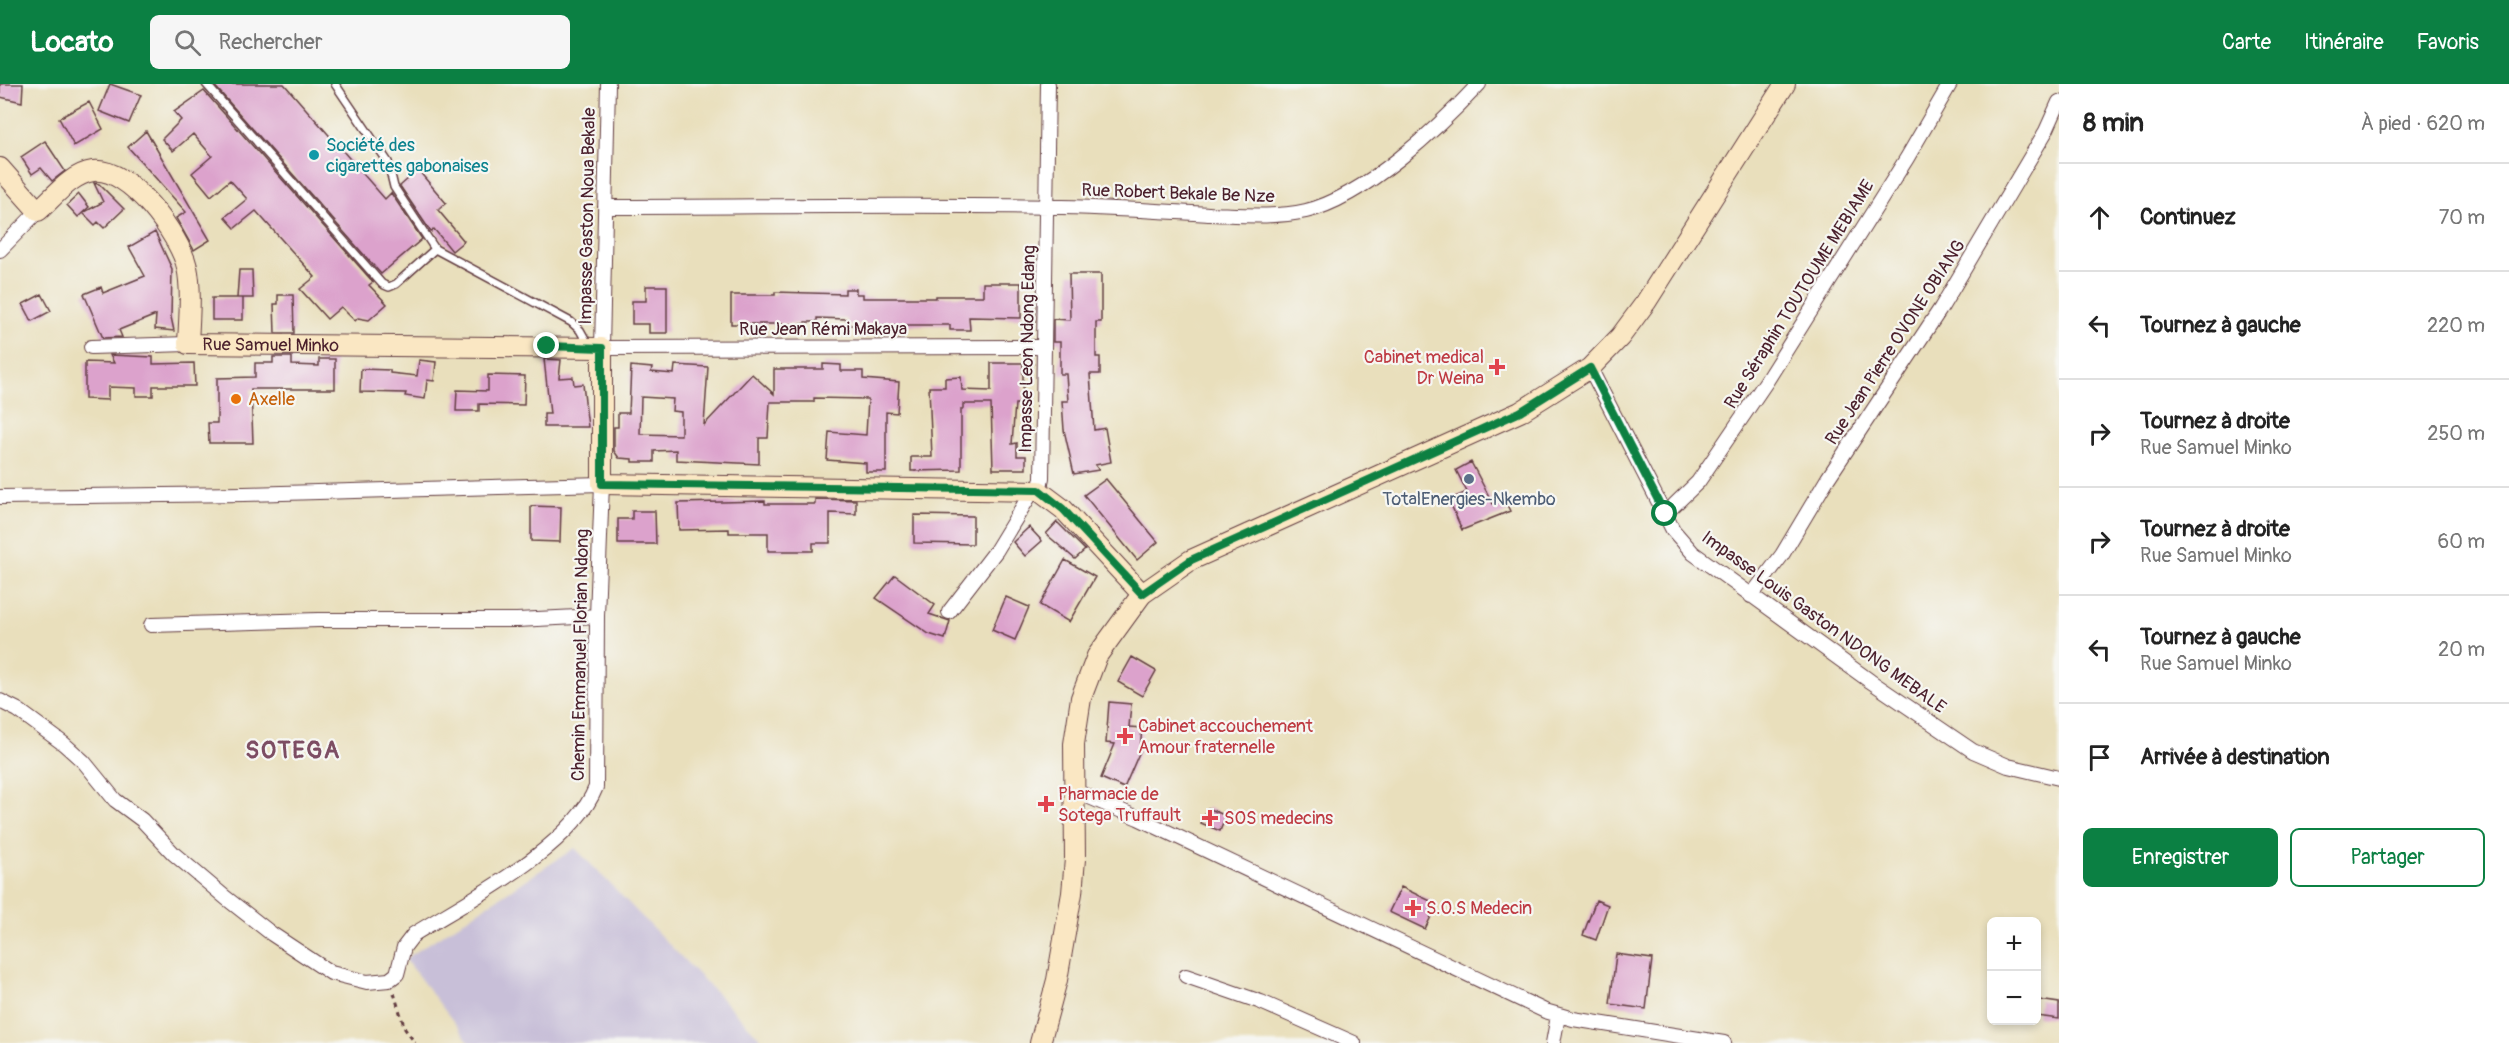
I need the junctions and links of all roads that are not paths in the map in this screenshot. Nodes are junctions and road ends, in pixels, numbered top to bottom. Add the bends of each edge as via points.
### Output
1 (206, 84) edge
2 (335, 84) edge
3 (608, 84) edge
4 (1048, 84) edge
5 (1479, 84) edge
6 (1785, 84) edge
7 (1950, 84) edge
8 (2059, 102) edge
9 (0, 168) edge
10 (605, 207) junction
11 (1048, 207) junction
12 (38, 211) junction
13 (435, 249) junction
14 (0, 250) edge
15 (188, 344) junction
16 (91, 347) dead end
17 (1044, 347) junction
18 (596, 348) junction
19 (1590, 368) junction
20 (602, 484) junction
21 (1036, 490) junction
22 (0, 497) edge
23 (1665, 514) junction
24 (1142, 594) junction
25 (1751, 596) junction
26 (949, 612) dead end
27 (597, 616) junction
28 (151, 625) dead end
29 (0, 701) edge
30 (2059, 778) edge
31 (1073, 790) junction
32 (1186, 976) dead end
33 (1558, 1016) junction
34 (1040, 1043) edge
35 (1354, 1043) edge
36 (1553, 1043) edge
37 (1724, 1043) edge

1 - 13 lane via 382,284 396,284
2 - 13 lane via 388,162 394,187
3 - 10 street, Impasse Gaston Noua Bekale
4 - 11 street, Impasse Leon Ndong Edang
5 - 11 street, Rue Robert Bekale Be Nze via 1400,158 1308,211 1241,215
6 - 19 street via 1646,302
7 - 23 street, Rue Séraphin TOUTOUME MEBIAME via 1754,400 1698,482
8 - 25 street, Rue Jean Pierre OVONE OBIANG via 2046,131 1941,308 1782,555
9 - 12 street
10 - 11 street, Rue Robert Bekale Be Nze
10 - 18 street, Impasse Gaston Noua Bekale
11 - 17 street, Impasse Leon Ndong Edang
12 - 14 street
12 - 15 street, Rue Samuel Minko via 69,182 92,171 117,175 139,192 186,263 190,293
13 - 18 lane via 571,322
15 - 16 street
15 - 18 street, Rue Samuel Minko
17 - 18 street, Rue Jean Rémi Makaya
17 - 21 street, Impasse Leon Ndong Edang via 1042,478
18 - 20 street
19 - 23 street, Impasse Louis Gaston NDONG MEBALE
19 - 24 street via 1520,412 1191,560
20 - 21 street
20 - 22 street
20 - 27 street, Chemin Emmanuel Florian Ndong
21 - 24 street via 1063,509
21 - 26 street
23 - 25 street, Impasse Louis Gaston NDONG MEBALE via 1682,542
24 - 31 street via 1107,639 1085,684 1074,744
25 - 30 street, Impasse Louis Gaston NDONG MEBALE via 1973,751 2008,766
27 - 28 street
27 - 29 street, Chemin Emmanuel Florian Ndong via 596,787 589,804 576,822 509,877 414,934 404,947 397,974 389,980 367,982 331,973 272,934 174,854 142,820 115,800 64,744
31 - 33 street
31 - 34 street via 1072,894 1059,970
32 - 35 street via 1270,1006
33 - 36 street
33 - 37 street

